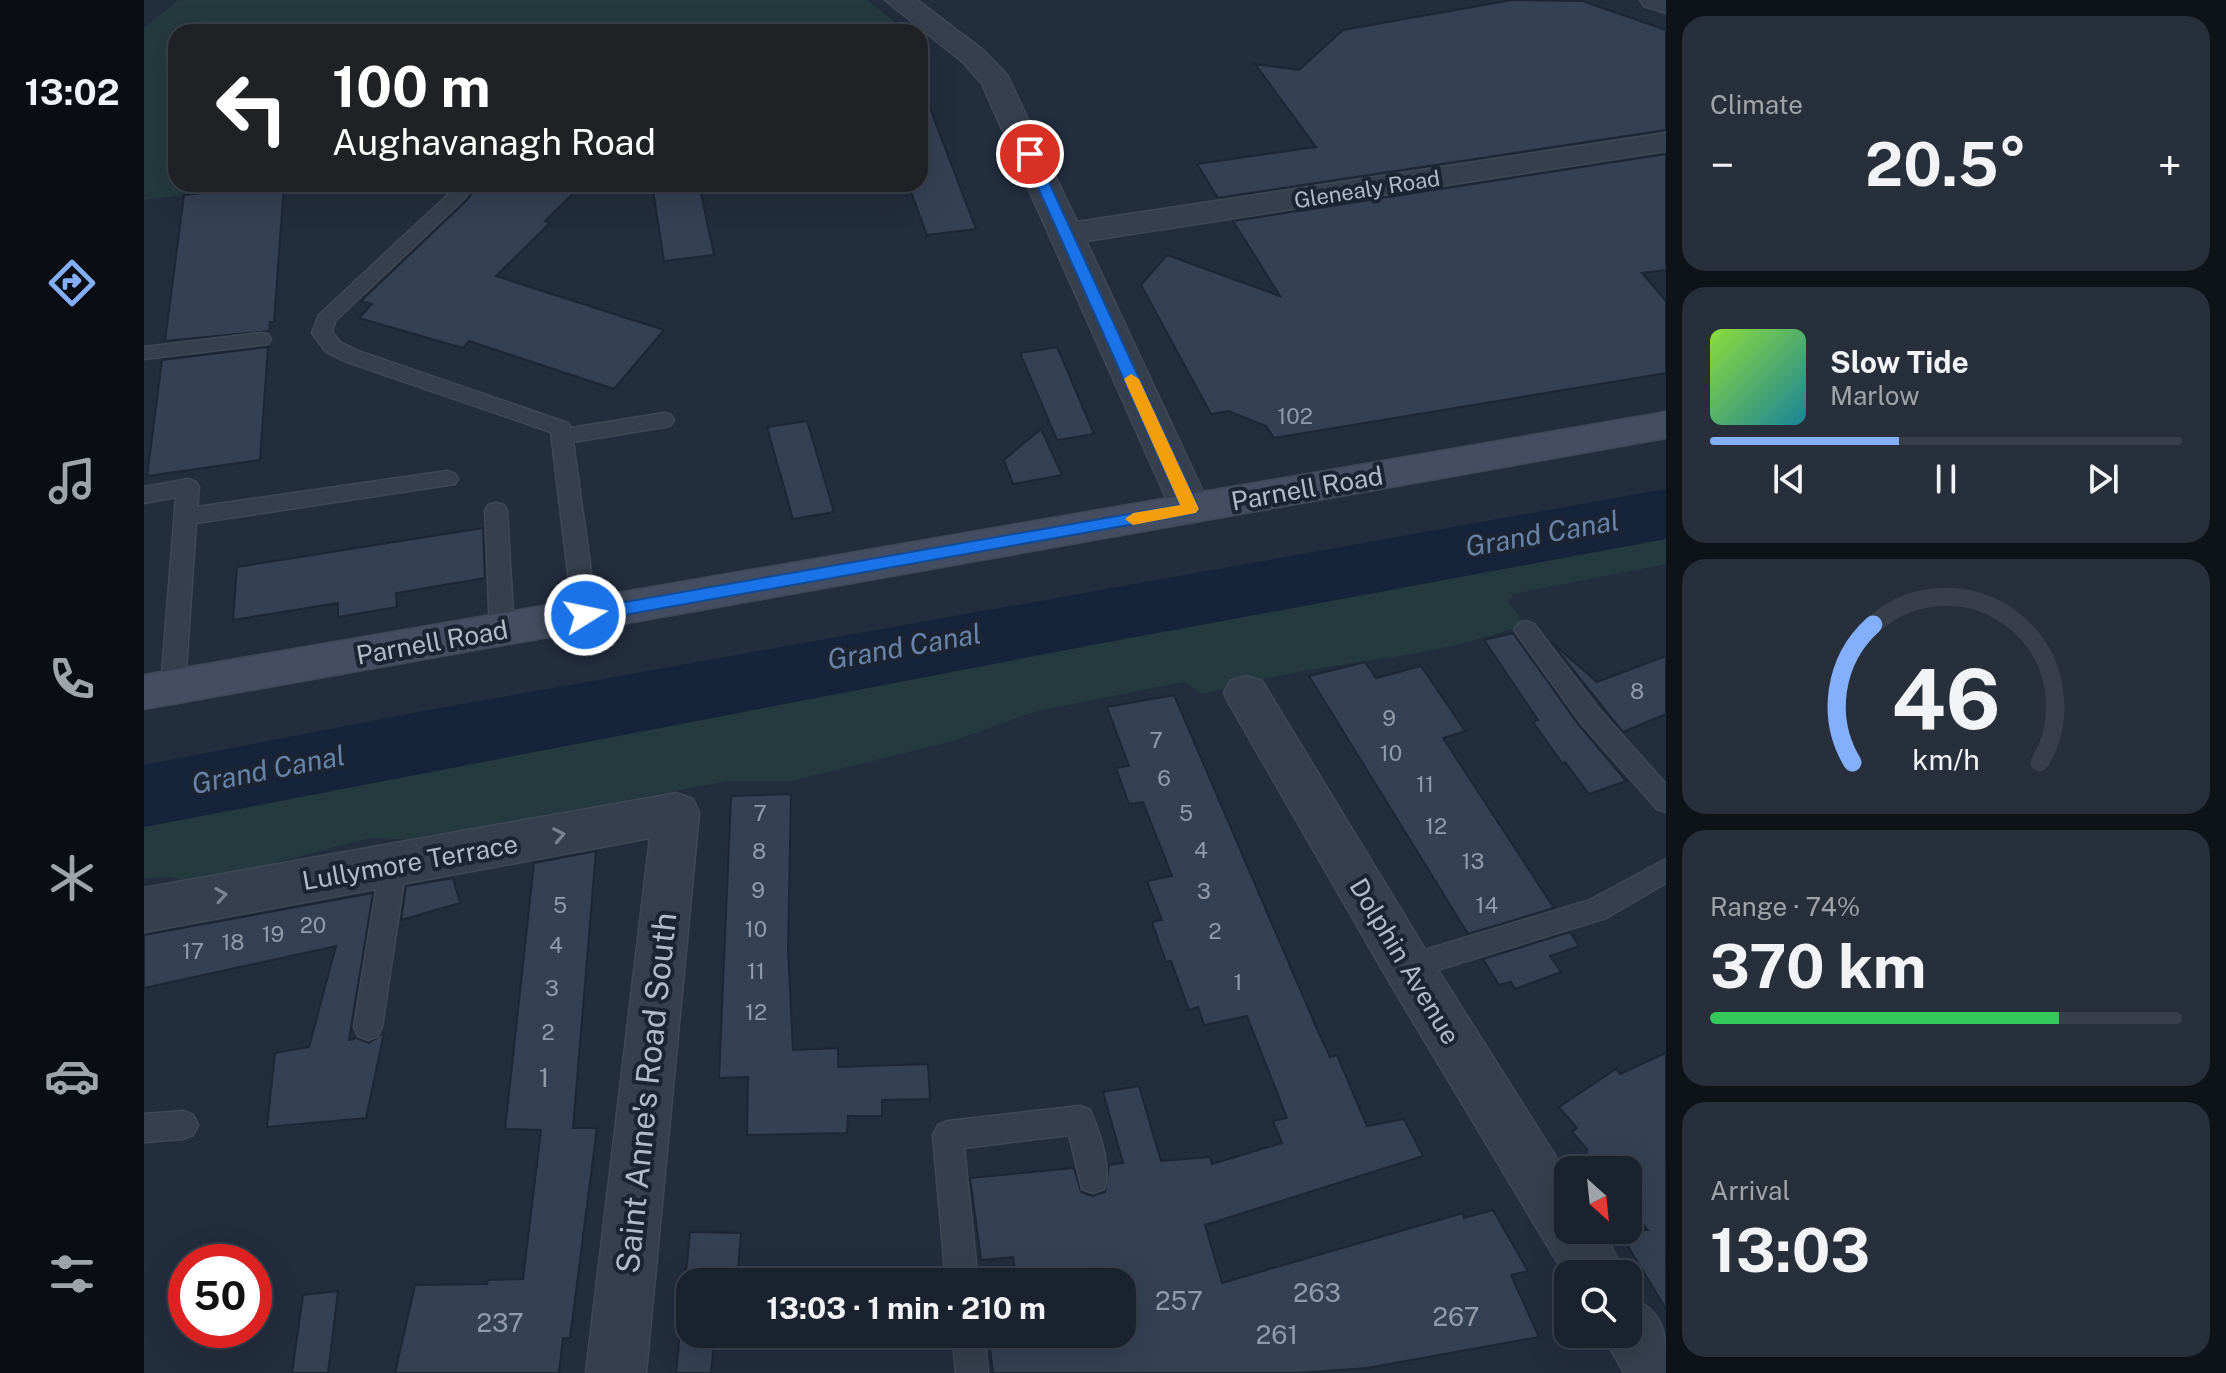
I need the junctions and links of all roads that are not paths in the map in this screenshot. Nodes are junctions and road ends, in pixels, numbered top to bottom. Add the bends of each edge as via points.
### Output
1 (899, 0) edge
2 (1654, 0) edge
3 (1666, 4) edge
4 (1666, 142) edge
5 (458, 195) dead end
6 (1068, 234) junction
7 (261, 339) dead end
8 (144, 353) edge
9 (664, 420) dead end
10 (1666, 425) edge
11 (562, 437) junction
12 (447, 479) dead end
13 (144, 495) edge
14 (1191, 509) junction
15 (496, 511) dead end
16 (186, 517) junction
17 (585, 615) junction
18 (502, 630) junction
19 (1526, 630) dead end
20 (158, 689) edge
21 (1246, 693) dead end
22 (1666, 801) edge
23 (676, 813) joint
24 (393, 866) junction
25 (1666, 870) edge
26 (144, 910) edge
27 (1408, 967) junction
28 (368, 1027) dead end
29 (183, 1125) dead end
30 (144, 1128) edge
31 (1093, 1178) dead end
32 (1554, 1205) edge
33 (961, 1268) edge
34 (1642, 1347) edge
35 (969, 1348) edge
36 (616, 1373) edge
37 (972, 1373) edge
38 (1658, 1373) edge

1 - 6 street via 973,56 996,81
2 - 3 street
4 - 6 street, Glenealy Road
5 - 11 lane via 326,319 322,333 333,347 351,356 561,428
6 - 14 street
7 - 8 lane
9 - 11 lane
10 - 14 main road, Parnell Road
11 - 17 lane
12 - 16 lane
13 - 16 lane via 188,487
14 - 17 main road, Parnell Road
15 - 18 lane
16 - 20 lane
17 - 18 main road, Parnell Road
18 - 20 main road, Parnell Road
19 - 22 lane via 1589,715
21 - 27 street, Dolphin Avenue
24 -> 23 street, Lullymore Terrace
23 - 36 street, Saint Anne's Road South
26 -> 24 street, Lullymore Terrace
24 - 28 lane
25 - 27 lane via 1597,910
27 - 32 street, Dolphin Avenue
29 - 30 lane
31 - 33 lane via 1080,1120 948,1135
34 - 38 street
35 - 37 lane

